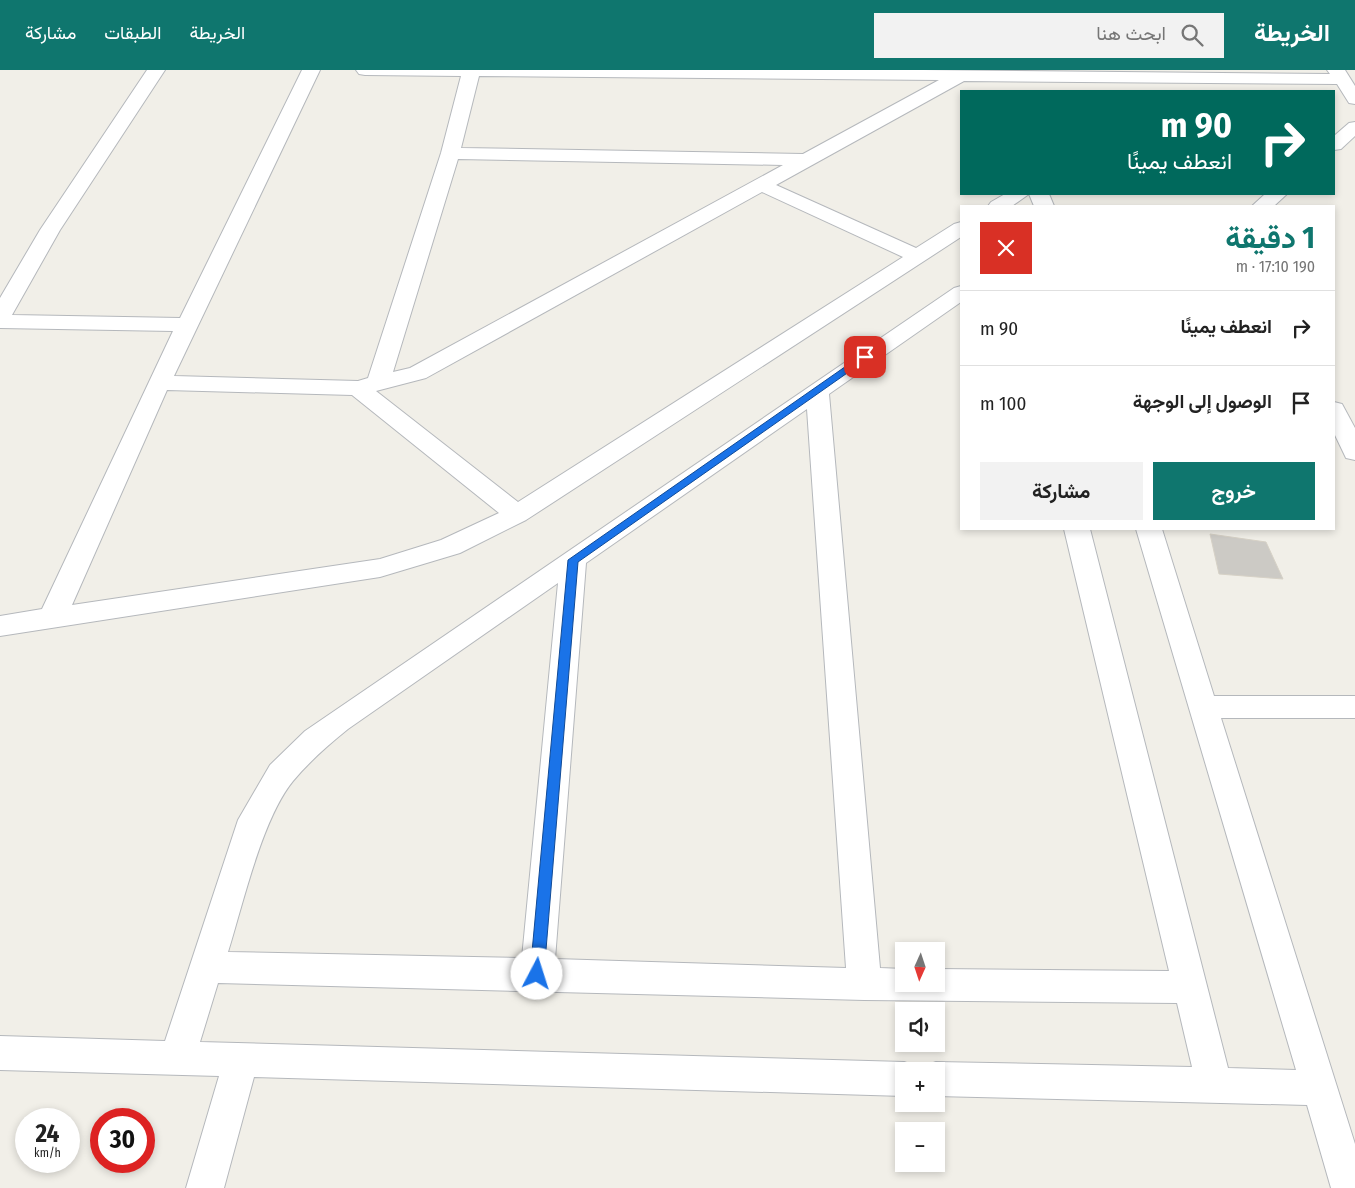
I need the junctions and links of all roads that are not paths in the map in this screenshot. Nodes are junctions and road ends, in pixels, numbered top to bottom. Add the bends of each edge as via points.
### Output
1 (156, 70) edge
2 (311, 70) edge
3 (364, 70) edge
4 (471, 72) junction
5 (819, 72) edge
6 (1339, 74) edge
7 (961, 75) junction
8 (1187, 77) junction
9 (1168, 90) edge
10 (1355, 99) edge
11 (1355, 128) edge
12 (1335, 145) edge
13 (450, 153) junction
14 (805, 160) junction
15 (761, 185) junction
16 (1017, 195) edge
17 (1276, 195) edge
18 (1000, 205) edge
19 (1263, 205) edge
20 (960, 229) edge
21 (916, 255) junction
22 (960, 293) edge
23 (0, 316) edge
24 (0, 321) edge
25 (187, 325) junction
26 (159, 383) junction
27 (368, 386) junction
28 (817, 390) junction
29 (1335, 411) edge
30 (1355, 452) edge
31 (517, 514) junction
32 (1077, 530) edge
33 (1149, 530) edge
34 (573, 560) junction
35 (53, 616) junction
36 (0, 626) edge
37 (1202, 707) junction
38 (1355, 707) edge
39 (206, 968) junction
40 (537, 974) junction
41 (864, 984) junction
42 (1191, 986) junction
43 (0, 1053) edge
44 (177, 1058) junction
45 (240, 1062) junction
46 (895, 1079) edge
47 (945, 1079) edge
48 (1214, 1087) junction
49 (1320, 1088) junction
50 (205, 1188) edge
51 (1350, 1188) edge

1 - 23 street via 50,230
2 - 25 street
3 - 4 street
4 - 5 street
4 - 13 street
5 - 7 street
6 - 8 street
6 - 10 street
7 - 8 street
7 - 14 street
8 - 9 street
11 - 12 street
13 - 14 street
13 - 27 street
14 - 15 street
15 - 21 street
15 - 27 street via 418,373
16 - 18 street
17 - 19 street
20 - 21 street
21 - 31 street
22 - 28 street
24 - 25 street
25 - 26 street
26 - 27 street
26 - 35 street
27 - 31 street
28 - 34 street
28 - 41 street
29 - 30 street
31 - 35 street via 456,545 380,568
32 - 42 street
33 - 37 street
34 - 39 street via 338,721 297,756 281,774 254,820
34 - 40 street
35 - 36 street
37 - 38 street
37 - 49 street
39 - 40 street
39 - 44 street
40 - 41 street
41 - 42 street
42 - 48 street
43 - 44 street
44 - 45 street
45 - 46 street
45 - 50 street
47 - 48 street
48 - 49 street
49 - 51 street

